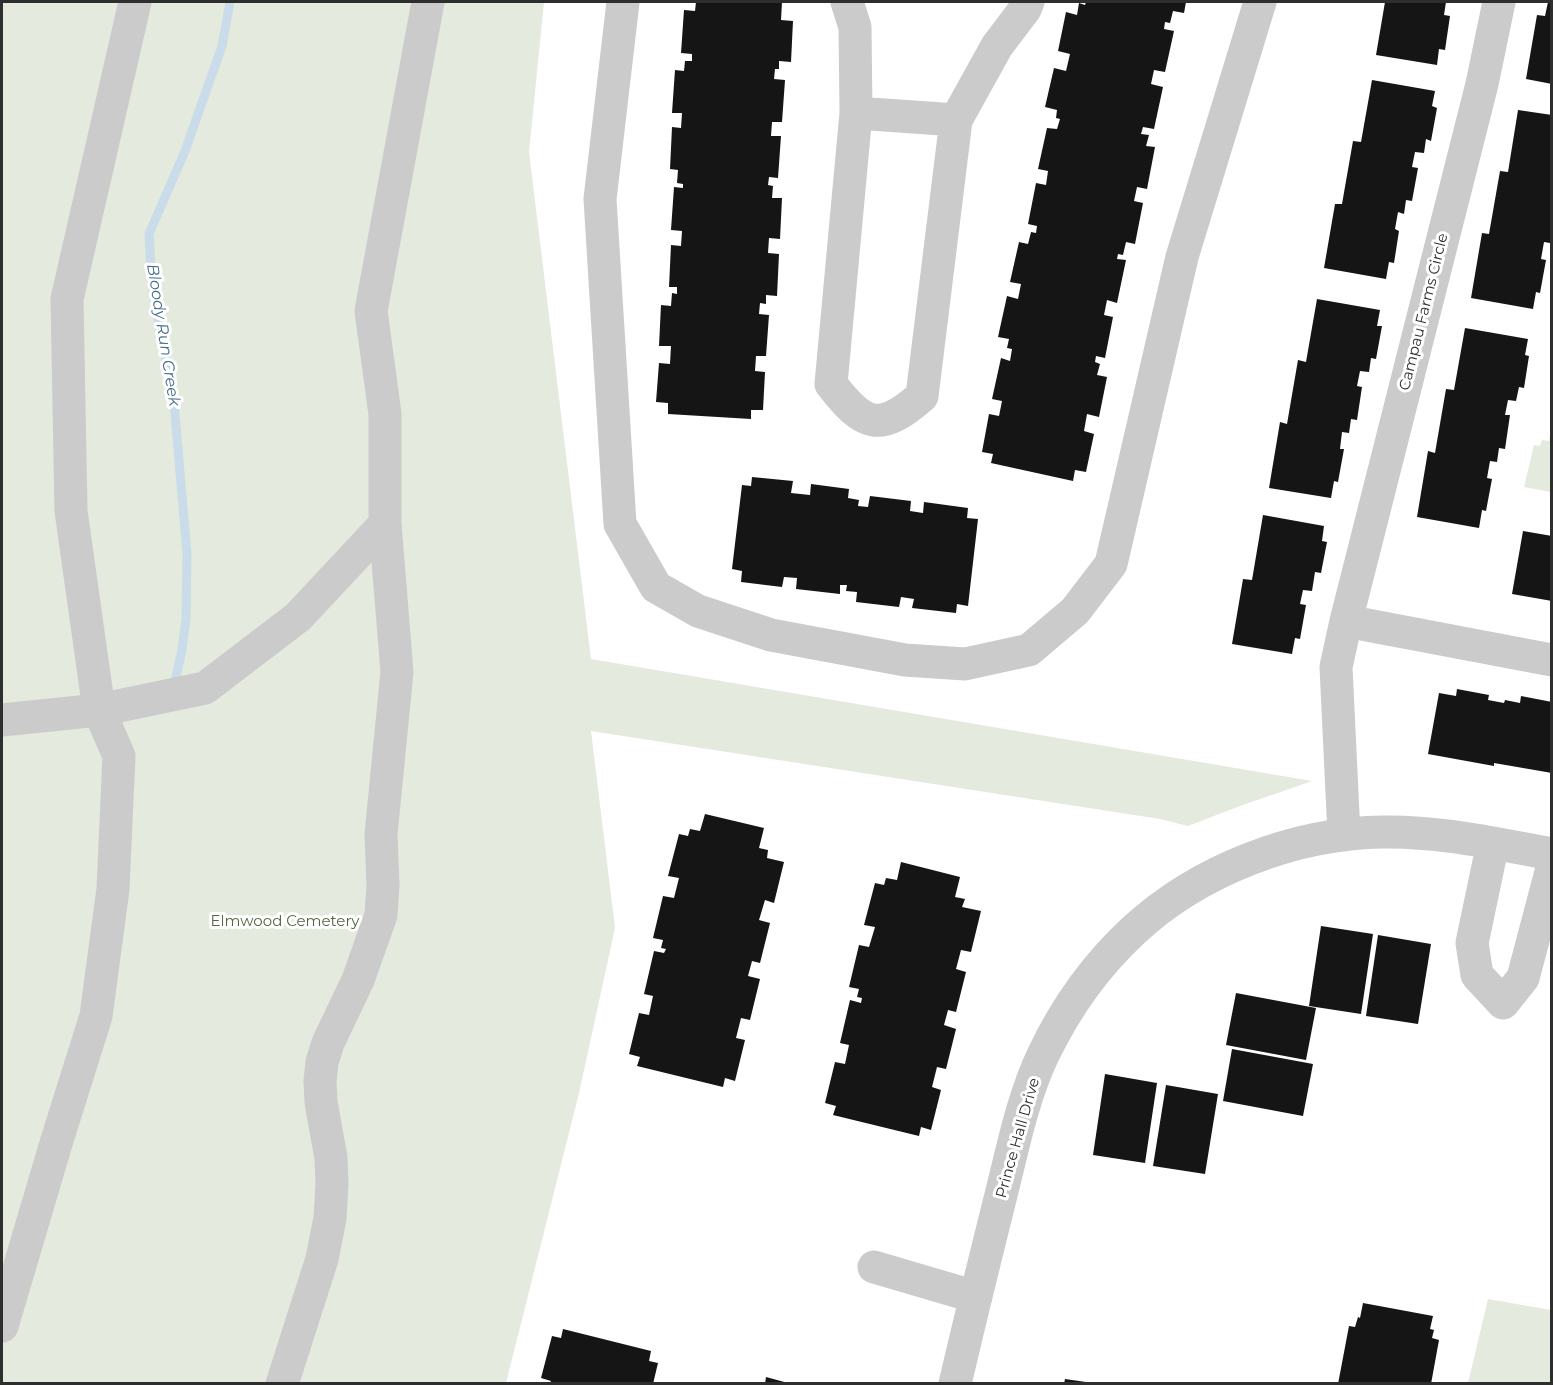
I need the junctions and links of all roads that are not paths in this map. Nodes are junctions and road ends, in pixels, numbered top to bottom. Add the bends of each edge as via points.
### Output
1 (135, 2) edge
2 (428, 2) edge
3 (623, 2) edge
4 (847, 2) edge
5 (1028, 2) edge
6 (1260, 2) edge
7 (1499, 2) edge
8 (856, 114) junction
9 (956, 120) junction
10 (385, 524) junction
11 (1346, 621) junction
12 (1551, 660) edge
13 (99, 710) junction
14 (2, 720) edge
15 (1344, 835) junction
16 (1492, 843) junction
17 (1551, 854) edge
18 (1551, 868) edge
19 (874, 1267) dead end
20 (976, 1297) junction
21 (2, 1326) edge
22 (282, 1383) edge
23 (955, 1383) edge

1 - 13 street via 67,299 71,511
2 - 10 street via 371,310 386,414
3 - 6 street via 600,199 620,524 656,587 698,611 771,635 904,660 965,664 1029,650 1075,611 1111,564 1182,257
4 - 8 street via 855,27
5 - 9 street via 997,46
7 - 11 street, Campau Farms Circle via 1482,84
8 - 9 street
8 - 9 street via 831,384 847,404 867,419 884,421 922,396
10 - 13 street via 298,617 205,688
10 - 22 street via 397,672 381,834 381,915 322,1062 321,1102 331,1158 330,1218 322,1259
11 - 12 street
11 - 15 street, Campau Farms Circle via 1336,667
13 - 14 street
13 - 21 street via 119,756 113,889 96,1016
15 - 16 street, Prince Hall Drive via 1418,832
15 - 20 street, Prince Hall Drive via 1269,852 1192,887 1134,930 1092,975 1042,1057 1025,1104
16 - 17 street, Prince Hall Drive
16 - 18 street via 1472,943 1477,975 1503,1003 1523,978
19 - 20 street
20 - 23 street, Prince Hall Drive

